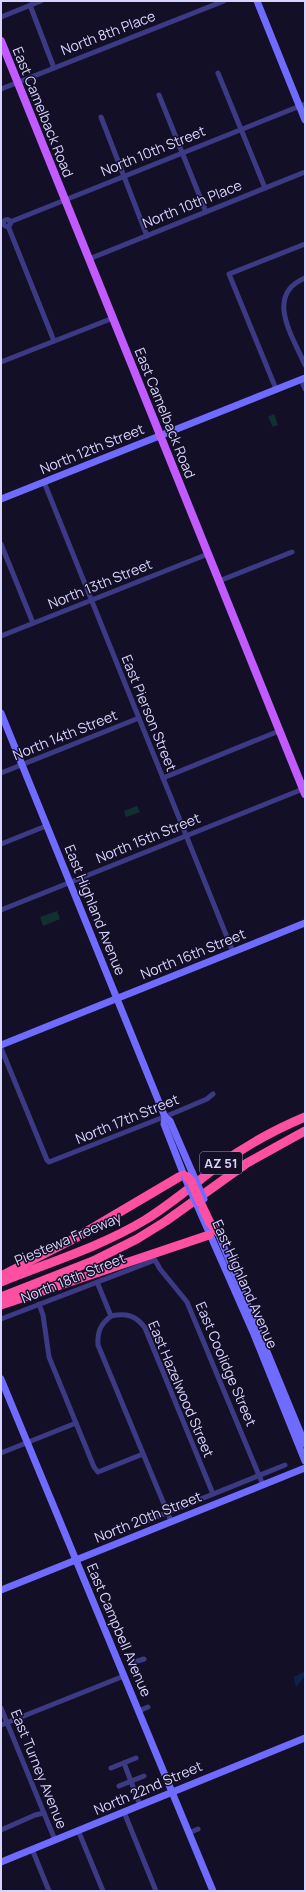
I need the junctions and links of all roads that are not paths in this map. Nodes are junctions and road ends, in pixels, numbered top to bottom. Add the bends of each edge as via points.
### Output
1 (41, 1) edge
2 (224, 1) edge
3 (257, 1) edge
4 (30, 5) junction
5 (1, 17) edge
6 (1, 41) edge
7 (54, 68) junction
8 (218, 73) dead end
9 (17, 82) junction
10 (1, 89) edge
11 (159, 95) dead end
12 (302, 105) edge
13 (101, 117) dead end
14 (305, 120) edge
15 (241, 129) junction
16 (182, 152) junction
17 (305, 172) edge
18 (124, 176) junction
19 (265, 188) junction
20 (64, 200) junction
21 (206, 212) junction
22 (6, 225) edge
23 (147, 236) junction
24 (305, 244) edge
25 (88, 259) junction
26 (305, 278) edge
27 (113, 318) junction
28 (54, 341) junction
29 (1, 362) edge
30 (305, 365) edge
31 (303, 378) edge
32 (276, 389) junction
33 (305, 389) edge
34 (160, 436) junction
35 (44, 482) junction
36 (1, 499) edge
37 (1, 544) edge
38 (292, 552) dead end
39 (208, 554) junction
40 (219, 582) junction
41 (91, 600) junction
42 (33, 623) junction
43 (1, 636) edge
44 (1, 712) edge
45 (139, 718) junction
46 (279, 732) junction
47 (22, 765) junction
48 (1, 773) edge
49 (163, 778) junction
50 (304, 792) edge
51 (46, 826) junction
52 (186, 836) junction
53 (1, 844) edge
54 (70, 882) junction
55 (1, 910) edge
56 (305, 923) edge
57 (233, 952) junction
58 (118, 998) junction
59 (1, 1045) edge
60 (1, 1048) edge
61 (213, 1094) dead end
62 (165, 1117) junction
63 (305, 1117) edge
64 (305, 1131) edge
65 (187, 1176) junction
66 (214, 1234) junction
67 (155, 1260) joint
68 (1, 1276) edge
69 (1, 1282) edge
70 (97, 1282) junction
71 (1, 1297) edge
72 (39, 1304) junction
73 (1, 1305) edge
74 (111, 1316) junction
75 (1, 1319) edge
76 (1, 1379) edge
77 (287, 1408) junction
78 (76, 1423) junction
79 (27, 1443) junction
80 (305, 1444) edge
81 (1, 1453) edge
82 (142, 1454) junction
83 (305, 1461) edge
84 (285, 1465) dead end
85 (305, 1468) edge
86 (259, 1476) junction
87 (263, 1485) junction
88 (213, 1494) junction
89 (168, 1512) junction
90 (171, 1521) junction
91 (144, 1522) dead end
92 (76, 1560) junction
93 (1, 1590) edge
94 (144, 1658) dead end
95 (131, 1663) dead end
96 (124, 1676) junction
97 (148, 1707) dead end
98 (1, 1708) edge
99 (139, 1711) junction
100 (7, 1723) junction
101 (1, 1725) edge
102 (305, 1738) edge
103 (136, 1758) dead end
104 (124, 1763) junction
105 (111, 1768) dead end
106 (144, 1776) dead end
107 (131, 1781) junction
108 (119, 1786) dead end
109 (172, 1792) junction
110 (140, 1805) junction
111 (124, 1812) junction
112 (44, 1813) junction
113 (198, 1829) dead end
114 (1, 1830) edge
115 (78, 1830) junction
116 (189, 1833) junction
117 (55, 1840) junction
118 (32, 1849) junction
119 (1, 1862) edge
120 (49, 1891) edge
121 (103, 1891) edge
122 (156, 1891) edge
123 (213, 1891) edge

1 - 4 street
2 - 7 street, North 8th Place
3 - 12 street
4 - 5 street
4 - 7 street
6 - 9 main road, East Camelback Road
7 - 9 street, North 8th Place
8 - 15 street
9 - 10 street, North 8th Place
9 - 20 main road, East Camelback Road
11 - 16 street
12 - 14 street
12 - 15 street, North 10th Street
13 - 18 street
15 - 16 street, North 10th Street
15 - 19 street
16 - 18 street, North 10th Street
16 - 21 street
17 - 19 street, North 10th Place
18 - 20 street, North 10th Street
18 - 23 street
19 - 21 street, North 10th Place
20 - 22 street, North 10th Street
20 - 25 main road, East Camelback Road
21 - 23 street, North 10th Place
22 - 28 street
23 - 25 street, North 10th Place
24 - 32 street via 230,274
25 - 27 main road, East Camelback Road
26 - 30 street via 289,288 283,304 285,317
27 - 28 street
27 - 34 main road, East Camelback Road
28 - 29 street
31 - 32 street, North 12th Street
31 - 33 street
32 - 34 street, North 12th Street
34 - 35 street, North 12th Street
34 - 39 main road, East Camelback Road
35 - 36 street, North 12th Street
35 - 41 street, East Pierson Street
37 - 42 street
38 - 40 street
39 - 40 main road, East Camelback Road
39 - 41 street, North 13th Street
40 - 46 main road, East Camelback Road
41 - 42 street, North 13th Street
41 - 45 street, East Pierson Street
42 - 43 street, North 13th Street
44 - 47 street, East Highland Avenue
45 - 47 street, North 14th Street
45 - 49 street, East Pierson Street
46 - 49 street
46 - 50 main road, East Camelback Road
47 - 48 street, North 14th Street
47 - 51 street, East Highland Avenue
49 - 52 street, East Pierson Street
50 - 52 street, North 15th Street
51 - 53 street
51 - 54 street, East Highland Avenue
52 - 54 street, North 15th Street
52 - 57 street, East Pierson Street
54 - 55 street, North 15th Street
54 - 58 street, East Highland Avenue
56 - 57 street, North 16th Street
57 - 58 street, North 16th Street
58 - 59 street, North 16th Street
58 - 62 street, East Highland Avenue
60 - 62 street, North 17th Street via 47,1160 51,1162
61 - 62 street, North 17th Street
62 - 65 street, East Highland Avenue via 170,1121
63 - 69 highway, Piestewa Freeway / AZ 51 via 278,1128 245,1147 164,1207 128,1229 93,1247
64 - 71 highway, Piestewa Freeway / AZ 51 via 247,1163 137,1239 109,1254
65 - 66 highway, bridge
65 - 68 highway
66 - 73 highway
66 - 77 street, East Highland Avenue
67 - 70 street, North 18th Street
67 - 86 street, East Coolidge Street via 187,1302
70 - 72 street, North 18th Street
70 - 74 street
72 - 75 street, North 18th Street
72 - 78 street via 49,1357
74 - 82 street via 100,1326 97,1335 98,1345
74 - 88 street, East Hazelwood Street via 129,1315 140,1321 145,1328
76 - 79 street, East Campbell Avenue
77 - 80 street, East Highland Avenue
77 - 83 street, East Highland Avenue
78 - 79 street
78 - 82 street via 98,1472
79 - 81 street
79 - 92 street, East Campbell Avenue
82 - 89 street
84 - 86 street, North 20th Street
85 - 87 street, North 20th Street
86 - 87 street, East Coolidge Street
86 - 88 street, North 20th Street
87 - 90 street, North 20th Street
88 - 89 street, North 20th Street
89 - 90 street
89 - 91 street, North 20th Street
90 - 92 street, North 20th Street
92 - 93 street, North 20th Street
92 - 96 street, East Campbell Avenue
94 - 95 street
96 - 99 street, East Campbell Avenue
96 - 100 street
97 - 99 street
98 - 100 street, East Turney Avenue
99 - 109 street, East Campbell Avenue
100 - 101 street
100 - 112 street, East Turney Avenue
102 - 109 street, North 22nd Street
103 - 104 street
104 - 105 street
104 - 107 street
106 - 107 street
107 - 108 street
107 - 110 street
109 - 110 street, North 22nd Street
109 - 116 street, East Campbell Avenue
110 - 111 street, North 22nd Street
111 - 115 street, North 22nd Street
111 - 122 street
112 - 114 street via 40,1817 30,1818
112 - 117 street, East Turney Avenue
113 - 116 street
115 - 117 street, North 22nd Street
115 - 121 street
116 - 123 street, East Campbell Avenue
117 - 118 street, North 22nd Street
118 - 119 street, North 22nd Street
118 - 120 street

